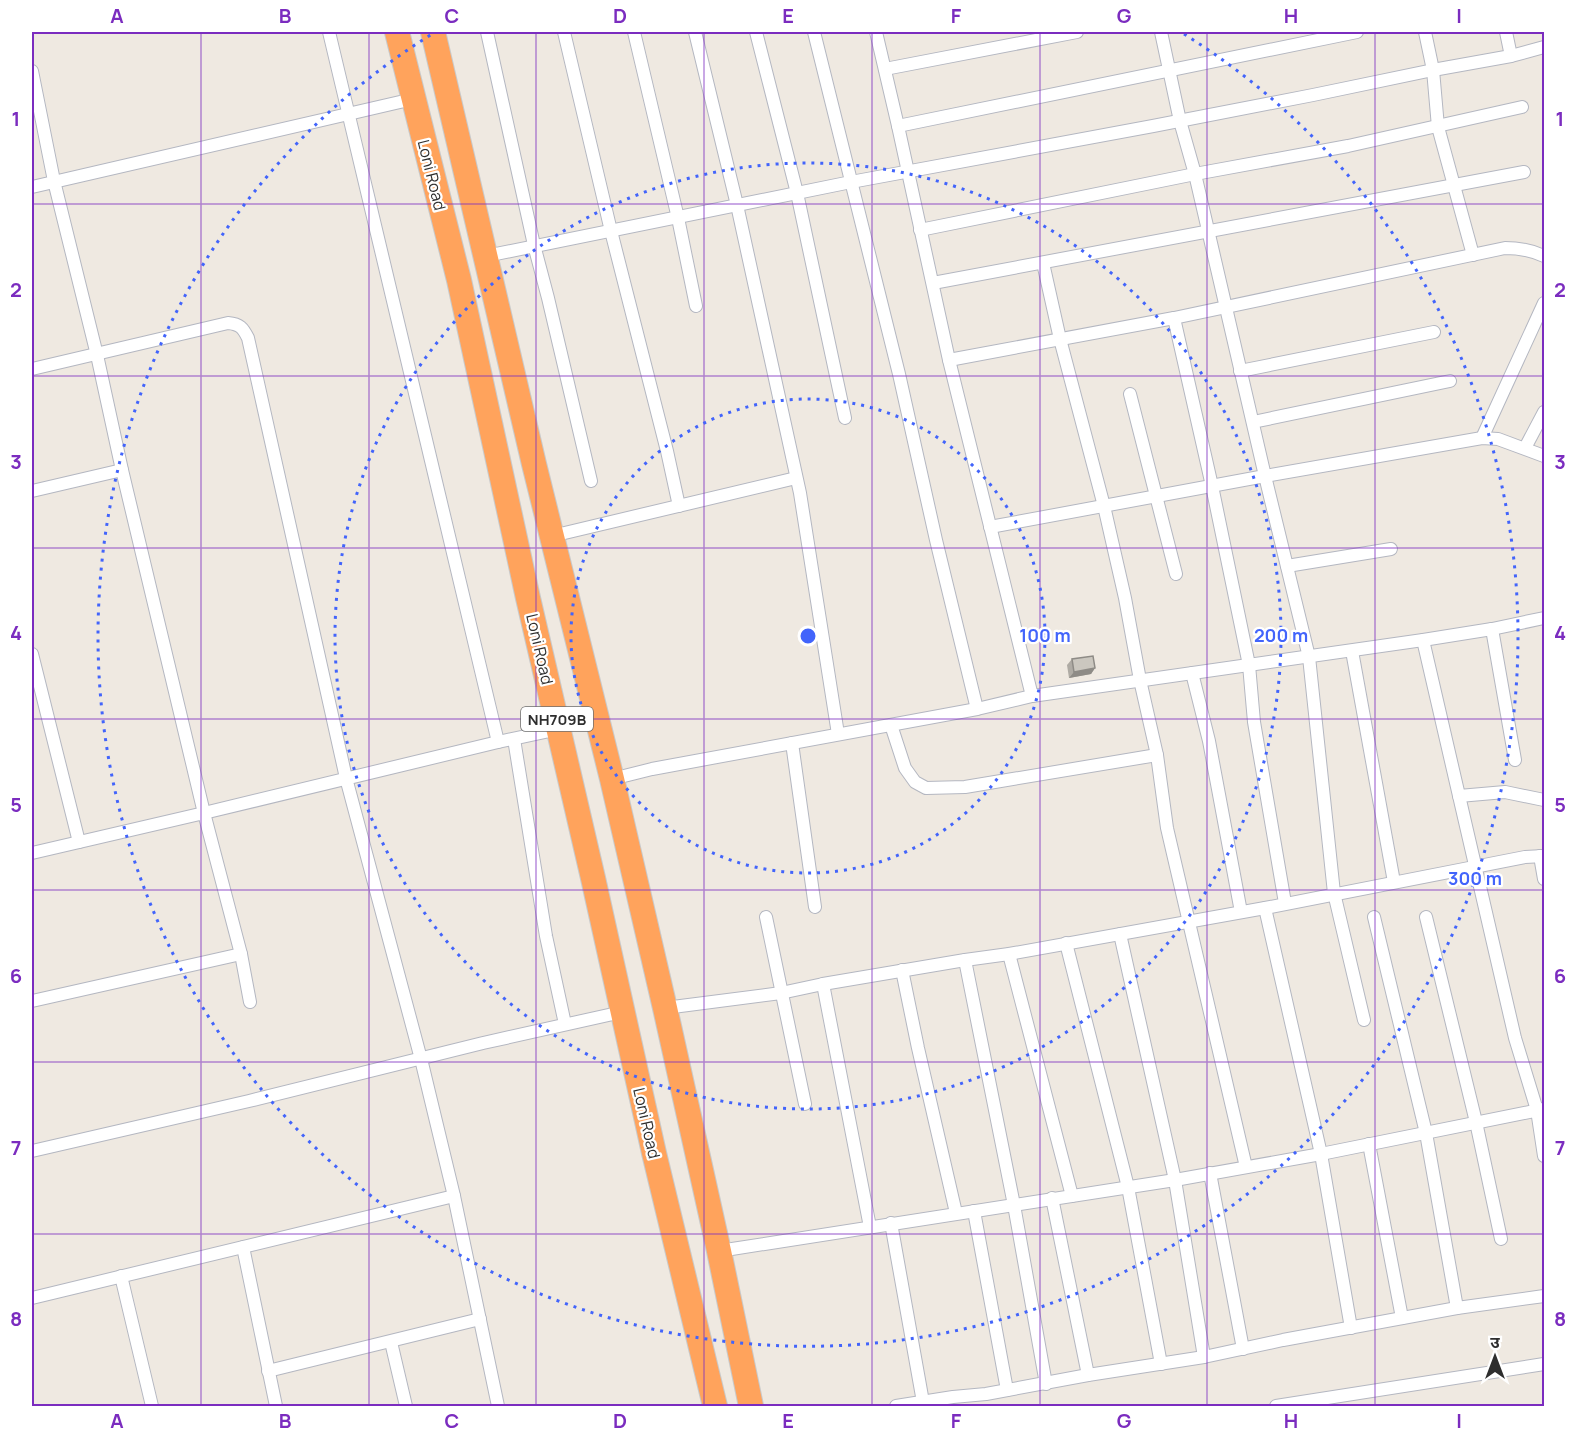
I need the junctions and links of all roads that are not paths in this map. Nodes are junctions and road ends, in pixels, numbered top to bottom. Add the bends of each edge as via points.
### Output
1 (329, 32) edge
2 (397, 32) edge
3 (433, 32) edge
4 (487, 32) edge
5 (564, 32) edge
6 (634, 32) edge
7 (694, 32) edge
8 (756, 32) edge
9 (814, 32) edge
10 (876, 32) edge
11 (1077, 32) edge
12 (1161, 32) edge
13 (1357, 32) edge
14 (1425, 32) edge
15 (1506, 32) edge
16 (1545, 47) edge
17 (1511, 56) junction
18 (885, 69) junction
19 (1170, 69) junction
20 (1433, 70) junction
21 (32, 71) edge
22 (413, 99) junction
23 (1522, 107) dead end
24 (348, 113) junction
25 (1180, 121) junction
26 (898, 126) junction
27 (1438, 127) junction
28 (908, 171) junction
29 (1524, 172) dead end
30 (1195, 174) junction
31 (54, 181) junction
32 (851, 182) junction
33 (1455, 184) junction
34 (32, 187) edge
35 (797, 193) junction
36 (737, 205) junction
37 (678, 218) junction
38 (920, 230) junction
39 (611, 231) junction
40 (1208, 232) junction
41 (534, 245) junction
42 (1473, 255) junction
43 (486, 256) junction
44 (1545, 256) edge
45 (1043, 263) junction
46 (933, 283) junction
47 (1545, 303) edge
48 (696, 306) dead end
49 (1226, 308) junction
50 (1174, 318) junction
51 (1434, 332) dead end
52 (1060, 339) junction
53 (97, 355) junction
54 (949, 360) junction
55 (32, 369) edge
56 (1240, 371) junction
57 (1450, 381) dead end
58 (1130, 393) dead end
59 (1545, 412) edge
60 (844, 418) dead end
61 (1253, 422) junction
62 (1482, 438) junction
63 (1525, 448) junction
64 (1545, 456) edge
65 (122, 470) junction
66 (1265, 476) junction
67 (796, 478) junction
68 (591, 481) dead end
69 (1212, 486) junction
70 (32, 491) edge
71 (1156, 496) junction
72 (679, 506) junction
73 (1104, 506) junction
74 (990, 527) junction
75 (552, 536) junction
76 (1391, 549) dead end
77 (1287, 566) junction
78 (1176, 574) dead end
79 (1545, 618) edge
80 (1492, 628) junction
81 (1423, 640) junction
82 (1352, 651) junction
83 (32, 654) edge
84 (1309, 657) junction
85 (1249, 665) junction
86 (1192, 673) junction
87 (1140, 680) junction
88 (1032, 696) junction
89 (976, 709) junction
90 (891, 724) junction
91 (559, 729) junction
92 (838, 734) junction
93 (513, 739) junction
94 (498, 742) junction
95 (792, 743) junction
96 (1157, 755) junction
97 (1515, 760) dead end
98 (346, 778) junction
99 (612, 779) junction
100 (1459, 796) junction
101 (1545, 800) edge
102 (204, 813) junction
103 (79, 842) junction
104 (32, 853) edge
105 (1542, 856) edge
106 (1475, 867) junction
107 (1545, 879) edge
108 (1394, 882) junction
109 (1334, 893) junction
110 (1285, 903) junction
111 (815, 907) dead end
112 (1265, 908) junction
113 (1241, 912) junction
114 (766, 917) dead end
115 (1374, 917) dead end
116 (1426, 917) dead end
117 (1189, 921) junction
118 (1120, 934) junction
119 (1066, 943) junction
120 (241, 954) junction
121 (1009, 954) junction
122 (965, 960) junction
123 (902, 970) junction
124 (823, 984) junction
125 (781, 993) junction
126 (32, 1001) edge
127 (250, 1002) dead end
128 (665, 1008) junction
129 (622, 1012) junction
130 (1364, 1020) dead end
131 (565, 1024) junction
132 (421, 1059) junction
133 (805, 1104) dead end
134 (1541, 1109) edge
135 (1476, 1122) junction
136 (1426, 1133) junction
137 (1369, 1144) junction
138 (32, 1151) edge
139 (1321, 1154) junction
140 (1545, 1156) edge
141 (1246, 1167) junction
142 (1210, 1173) junction
143 (1175, 1180) junction
144 (1128, 1187) junction
145 (1072, 1196) junction
146 (454, 1197) junction
147 (1052, 1198) junction
148 (1014, 1205) junction
149 (974, 1211) junction
150 (956, 1213) junction
151 (891, 1223) junction
152 (870, 1227) junction
153 (1501, 1239) dead end
154 (243, 1247) junction
155 (719, 1251) junction
156 (121, 1276) junction
157 (1545, 1296) edge
158 (32, 1298) edge
159 (1457, 1308) junction
160 (1402, 1318) junction
161 (480, 1319) junction
162 (1352, 1328) junction
163 (391, 1342) junction
164 (1243, 1349) junction
165 (1203, 1357) junction
166 (1161, 1364) junction
167 (1545, 1364) edge
168 (268, 1371) junction
169 (1088, 1375) junction
170 (1046, 1383) junction
171 (1007, 1390) junction
172 (987, 1400) edge
173 (923, 1402) junction
174 (954, 1402) edge
175 (152, 1407) edge
176 (276, 1407) edge
177 (406, 1407) edge
178 (498, 1407) edge
179 (716, 1407) edge
180 (751, 1407) edge
181 (896, 1407) edge
182 (1276, 1407) edge

1 - 24 street
2 - 22 highway, Loni Road / NH709B
3 - 43 highway, Loni Road / NH709B
4 - 41 street
5 - 39 street
6 - 37 street
7 - 36 street
8 - 35 street
9 - 32 street
10 - 18 street
11 - 18 street
12 - 19 street
13 - 19 street
14 - 20 street
15 - 17 street
16 - 17 street
17 - 20 street
18 - 26 street
19 - 25 street
19 - 26 street
20 - 25 street
20 - 27 street
21 - 31 street
22 - 24 street
22 - 91 highway, Loni Road / NH709B via 459,280
23 - 27 street
24 - 31 street
24 - 94 street
25 - 28 street
25 - 30 street
26 - 28 street
27 - 30 street
27 - 33 street
28 - 32 street
28 - 38 street
29 - 33 street
30 - 38 street
30 - 40 street
31 - 34 street
31 - 53 street
32 - 35 street
32 - 89 street
33 - 40 street
33 - 42 street
35 - 36 street
35 - 60 street
36 - 37 street
36 - 67 street
37 - 39 street
37 - 48 street
38 - 46 street
39 - 41 street
39 - 72 street
40 - 45 street
40 - 49 street
41 - 43 street
41 - 68 street
42 - 44 street via 1519,248
42 - 49 street
43 - 75 highway, Loni Road / NH709B
45 - 46 street
45 - 52 street
46 - 54 street
47 - 62 street
49 - 50 street
49 - 56 street
50 - 52 street
50 - 69 street
51 - 56 street
52 - 54 street
52 - 73 street
53 - 55 street
53 - 65 street
53 - 98 street via 228,324 244,329
54 - 74 street
56 - 61 street
57 - 61 street
58 - 71 street
59 - 63 street
61 - 66 street
62 - 63 street
62 - 66 street
63 - 64 street
65 - 70 street
65 - 102 street
66 - 69 street
66 - 77 street
67 - 72 street
67 - 92 street
69 - 71 street
69 - 85 street
71 - 73 street
71 - 78 street
72 - 75 street
73 - 74 street
73 - 87 street
74 - 88 street
75 - 99 highway, Loni Road / NH709B
76 - 77 street
77 - 84 street
79 - 80 street
80 - 81 street
80 - 97 street
81 - 82 street
81 - 100 street
82 - 84 street
82 - 108 street
83 - 103 street
84 - 85 street
84 - 109 street
85 - 86 street
85 - 110 street via 1254,722
86 - 87 street
86 - 113 street
87 - 88 street
87 - 96 street
88 - 89 street
89 - 90 street
90 - 92 street
90 - 96 street via 905,768 915,782 926,788 965,787
91 - 93 street
91 - 129 highway, Loni Road / NH709B
92 - 95 street
93 - 94 street
93 - 131 street
94 - 98 street
95 - 99 street
95 - 111 street
96 - 117 street via 1167,828
98 - 102 street
98 - 132 street
99 - 128 highway, Loni Road / NH709B
100 - 101 street via 1505,792
100 - 106 street
102 - 103 street
102 - 120 street
103 - 104 street
105 - 106 street
105 - 107 street
106 - 108 street
106 - 134 street via 1515,1038
108 - 109 street
109 - 110 street
109 - 130 street
110 - 112 street
112 - 113 street
112 - 139 street
113 - 117 street
114 - 125 street
115 - 136 street
116 - 135 street
117 - 118 street
117 - 141 street
118 - 119 street
118 - 143 street
119 - 121 street
119 - 144 street
120 - 126 street
120 - 127 street
121 - 122 street
121 - 145 street
122 - 123 street
122 - 148 street
123 - 124 street
123 - 150 street
124 - 125 street
124 - 152 street
125 - 128 street
125 - 133 street
128 - 155 highway, Loni Road / NH709B
129 - 131 street
129 - 179 highway, Loni Road / NH709B
131 - 132 street
132 - 138 street
132 - 146 street
134 - 135 street
134 - 140 street
135 - 136 street
135 - 153 street
136 - 137 street
136 - 159 street
137 - 139 street
137 - 160 street
139 - 141 street
139 - 162 street
141 - 142 street
142 - 143 street
142 - 164 street
143 - 144 street
143 - 165 street
144 - 145 street
144 - 166 street
145 - 147 street
146 - 154 street
146 - 161 street
147 - 148 street
147 - 169 street
148 - 149 street
148 - 170 street
149 - 150 street
149 - 171 street
150 - 151 street
151 - 152 street
151 - 173 street
152 - 155 street
154 - 156 street
154 - 168 street
155 - 180 highway, Loni Road / NH709B
156 - 158 street
156 - 175 street
157 - 159 street
159 - 160 street
160 - 162 street
161 - 163 street
161 - 178 street
162 - 164 street
163 - 168 street
163 - 177 street
164 - 165 street
165 - 166 street
166 - 169 street
167 - 182 street
168 - 176 street
169 - 170 street
170 - 171 street
171 - 172 street
172 - 174 street
173 - 174 street
173 - 181 street

